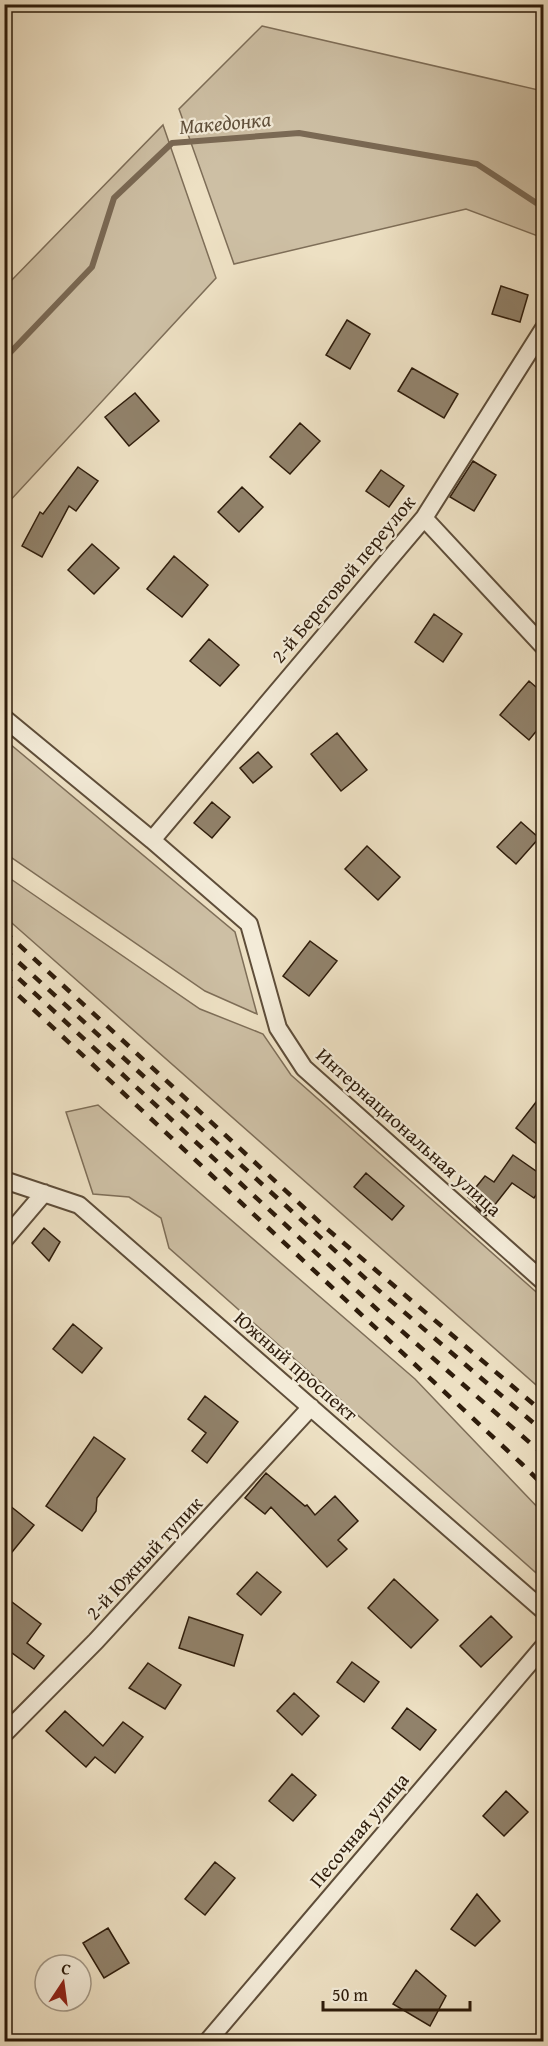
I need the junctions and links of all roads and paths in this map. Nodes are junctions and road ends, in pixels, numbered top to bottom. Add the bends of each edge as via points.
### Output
1 (543, 327) edge
2 (424, 518) junction
3 (543, 647) edge
4 (4, 718) edge
5 (152, 840) junction
6 (4, 1180) edge
7 (44, 1194) junction
8 (4, 1240) edge
9 (543, 1282) edge
10 (311, 1407) junction
11 (543, 1611) edge
12 (543, 1646) edge
13 (4, 1734) edge
14 (207, 2042) edge

1 - 2 street, 2-й Береговой переулок
2 - 3 street
2 - 5 street, 2-й Береговой переулок
4 - 5 street, Интернациональная улица
5 - 9 street, Интернациональная улица via 249,924 278,1028 304,1068
6 - 7 street, Южный проспект
7 - 8 street
7 - 10 street, Южный проспект via 79,1205
10 - 11 street, Южный проспект
10 - 13 street, 2-й Южный тупик via 96,1641
12 - 14 street, Песочная улица

